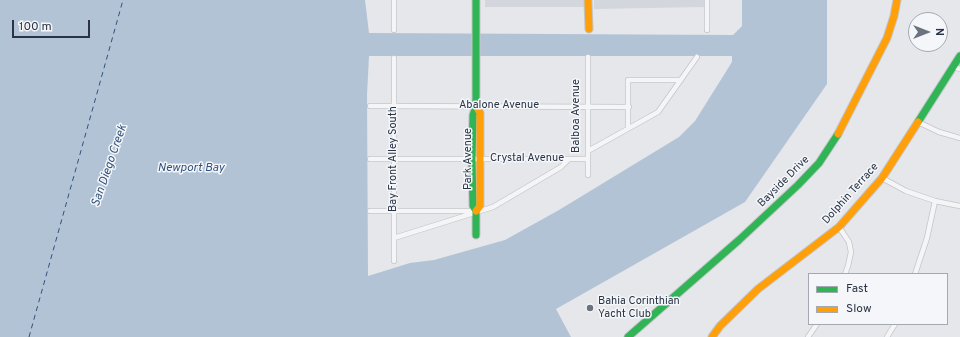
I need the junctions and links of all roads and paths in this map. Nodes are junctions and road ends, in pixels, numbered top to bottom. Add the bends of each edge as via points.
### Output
1 (394, 0) edge
2 (476, 0) edge
3 (588, 0) edge
4 (707, 0) edge
5 (897, 0) edge
6 (902, 0) edge
7 (894, 16) junction
8 (589, 29) dead end
9 (394, 30) dead end
10 (707, 30) dead end
11 (960, 56) edge
12 (588, 57) dead end
13 (697, 57) dead end
14 (394, 58) dead end
15 (957, 68) edge
16 (681, 80) junction
17 (370, 106) dead end
18 (394, 106) junction
19 (476, 106) junction
20 (588, 107) junction
21 (628, 107) junction
22 (918, 122) junction
23 (628, 128) junction
24 (960, 138) edge
25 (588, 151) junction
26 (370, 159) dead end
27 (394, 159) junction
28 (476, 159) junction
29 (569, 159) junction
30 (588, 159) junction
31 (588, 175) dead end
32 (882, 178) junction
33 (935, 201) junction
34 (960, 206) edge
35 (370, 211) dead end
36 (394, 211) junction
37 (476, 212) junction
38 (839, 227) junction
39 (476, 235) dead end
40 (394, 238) junction
41 (394, 261) dead end
42 (845, 273) edge
43 (915, 273) edge
44 (816, 325) edge
45 (894, 325) edge
46 (628, 337) edge
47 (712, 337) edge
48 (808, 337) edge
49 (887, 337) edge

1 - 9 street
2 - 19 street, Park Avenue
3 - 8 street
4 - 10 street
5 - 7 street, Bayside Drive
6 - 7 street
7 - 46 street, Bayside Drive via 887,38 850,113 819,163 739,240
11 - 15 street, Dolphin Terrace
12 - 20 street, Balboa Avenue
13 - 16 street
14 - 18 street, Bay Front Alley South
15 - 22 street, Dolphin Terrace
16 - 21 street via 628,80
16 - 23 street via 658,112
17 - 18 street, Abalone Avenue
18 - 19 street, Abalone Avenue
18 - 27 street, Bay Front Alley South
19 - 20 street, Abalone Avenue
19 - 28 street, Park Avenue via 480,114
20 - 21 street, Abalone Avenue
20 - 25 street, Balboa Avenue
21 - 23 street
22 - 24 street
22 - 32 street, Dolphin Terrace
23 - 25 street
25 - 30 street, Balboa Avenue
26 - 27 street, Crystal Avenue
27 - 28 street, Crystal Avenue
27 - 36 street, Bay Front Alley South
28 - 29 street, Crystal Avenue
28 - 37 street, Park Avenue via 480,206
29 - 30 street, Crystal Avenue
29 - 37 street via 561,167 493,207
30 - 31 street, Balboa Avenue
32 - 33 street via 906,191
32 - 38 street, Dolphin Terrace
33 - 34 street
33 - 43 street via 927,238
35 - 36 street
36 - 37 street
36 - 40 street, Bay Front Alley South
37 - 39 street, Park Avenue
37 - 40 street
38 - 42 street via 852,252
38 - 47 street, Dolphin Terrace via 758,289
40 - 41 street, Bay Front Alley South
44 - 48 street
45 - 49 street

